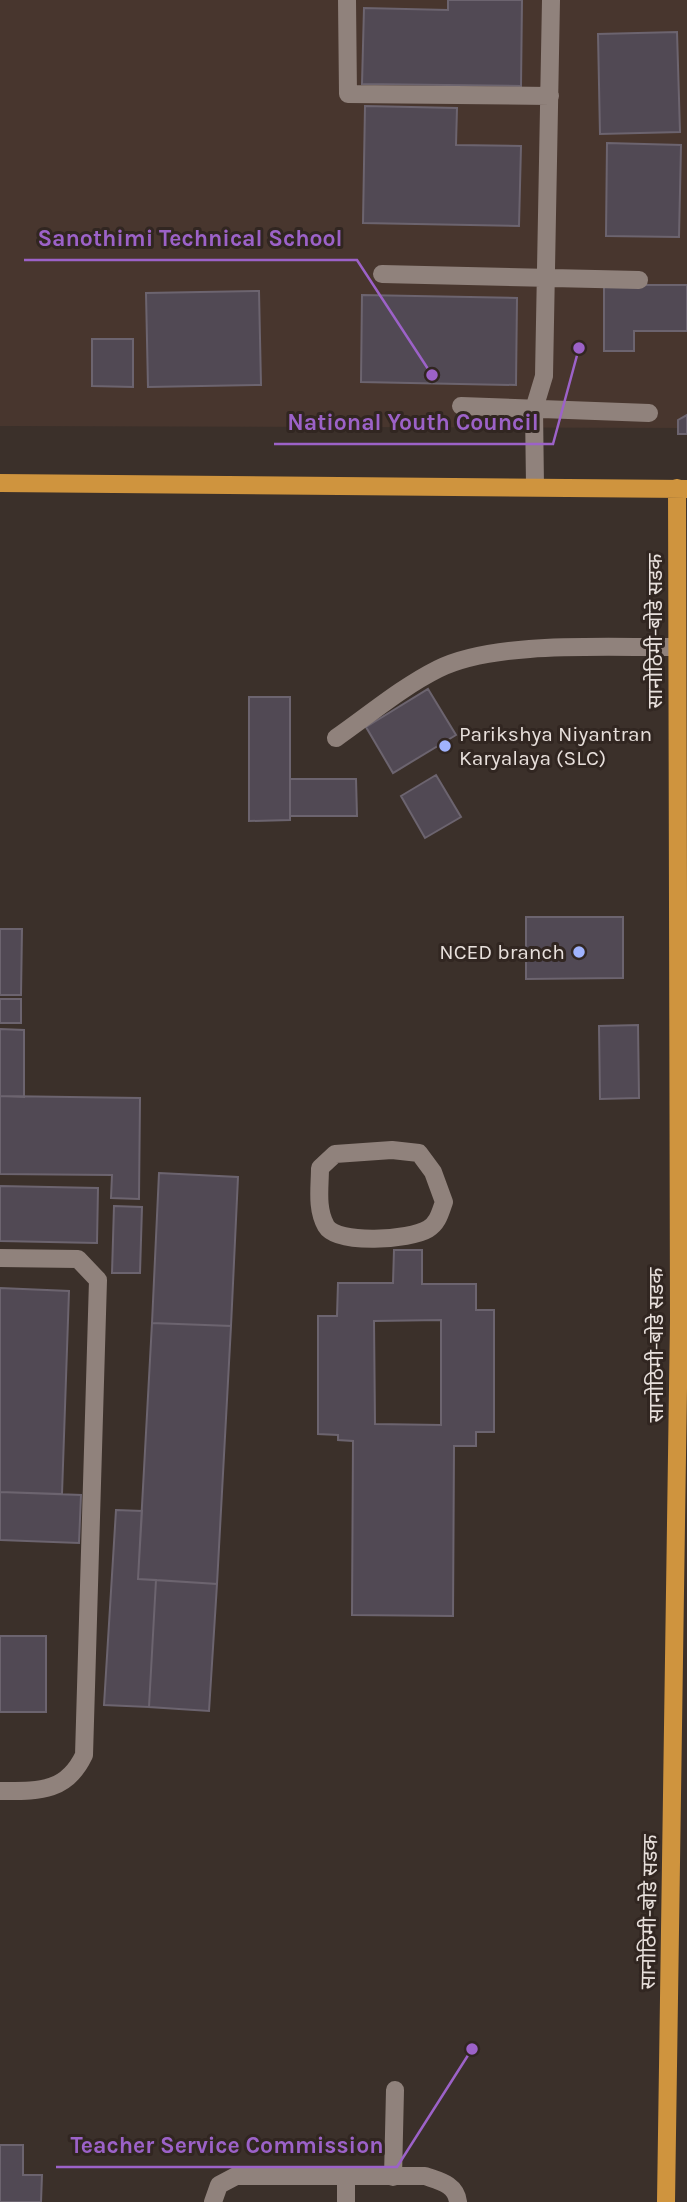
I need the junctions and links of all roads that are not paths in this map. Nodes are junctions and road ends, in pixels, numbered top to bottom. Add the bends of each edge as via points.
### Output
1 (347, 0) edge
2 (551, 0) edge
3 (550, 96) junction
4 (382, 274) dead end
5 (545, 278) junction
6 (639, 281) dead end
7 (461, 407) dead end
8 (534, 409) junction
9 (649, 412) dead end
10 (0, 483) edge
11 (535, 486) junction
12 (682, 488) edge
13 (677, 647) junction
14 (336, 738) dead end
15 (319, 1209) joint
16 (0, 1258) edge
17 (0, 1791) edge
18 (395, 2090) dead end
19 (346, 2176) junction
20 (393, 2177) junction
21 (213, 2202) edge
22 (346, 2202) edge
23 (458, 2202) edge
24 (666, 2202) edge

1 - 3 lane via 348,94
2 - 3 lane
3 - 5 lane
4 - 5 lane
5 - 6 lane
5 - 8 lane via 544,376
7 - 8 lane
8 - 9 lane
8 - 11 lane
10 - 11 main road
11 - 12 main road
12 - 13 main road, सानोठिमी-बोडे सडक
13 - 14 lane via 480,654 438,669
13 - 24 main road, सानोठिमी-बोडे सडक via 680,1320
15 - 15 lane via 327,1228 336,1235 396,1240 426,1231 436,1223 444,1202 433,1172 419,1153 392,1150 335,1154 320,1168
16 - 17 lane via 78,1259 98,1280 85,1755 76,1773 60,1784 37,1791
18 - 20 lane
19 - 20 lane
19 - 21 lane via 236,2176 219,2185
19 - 22 lane
20 - 23 lane via 425,2176 446,2183

